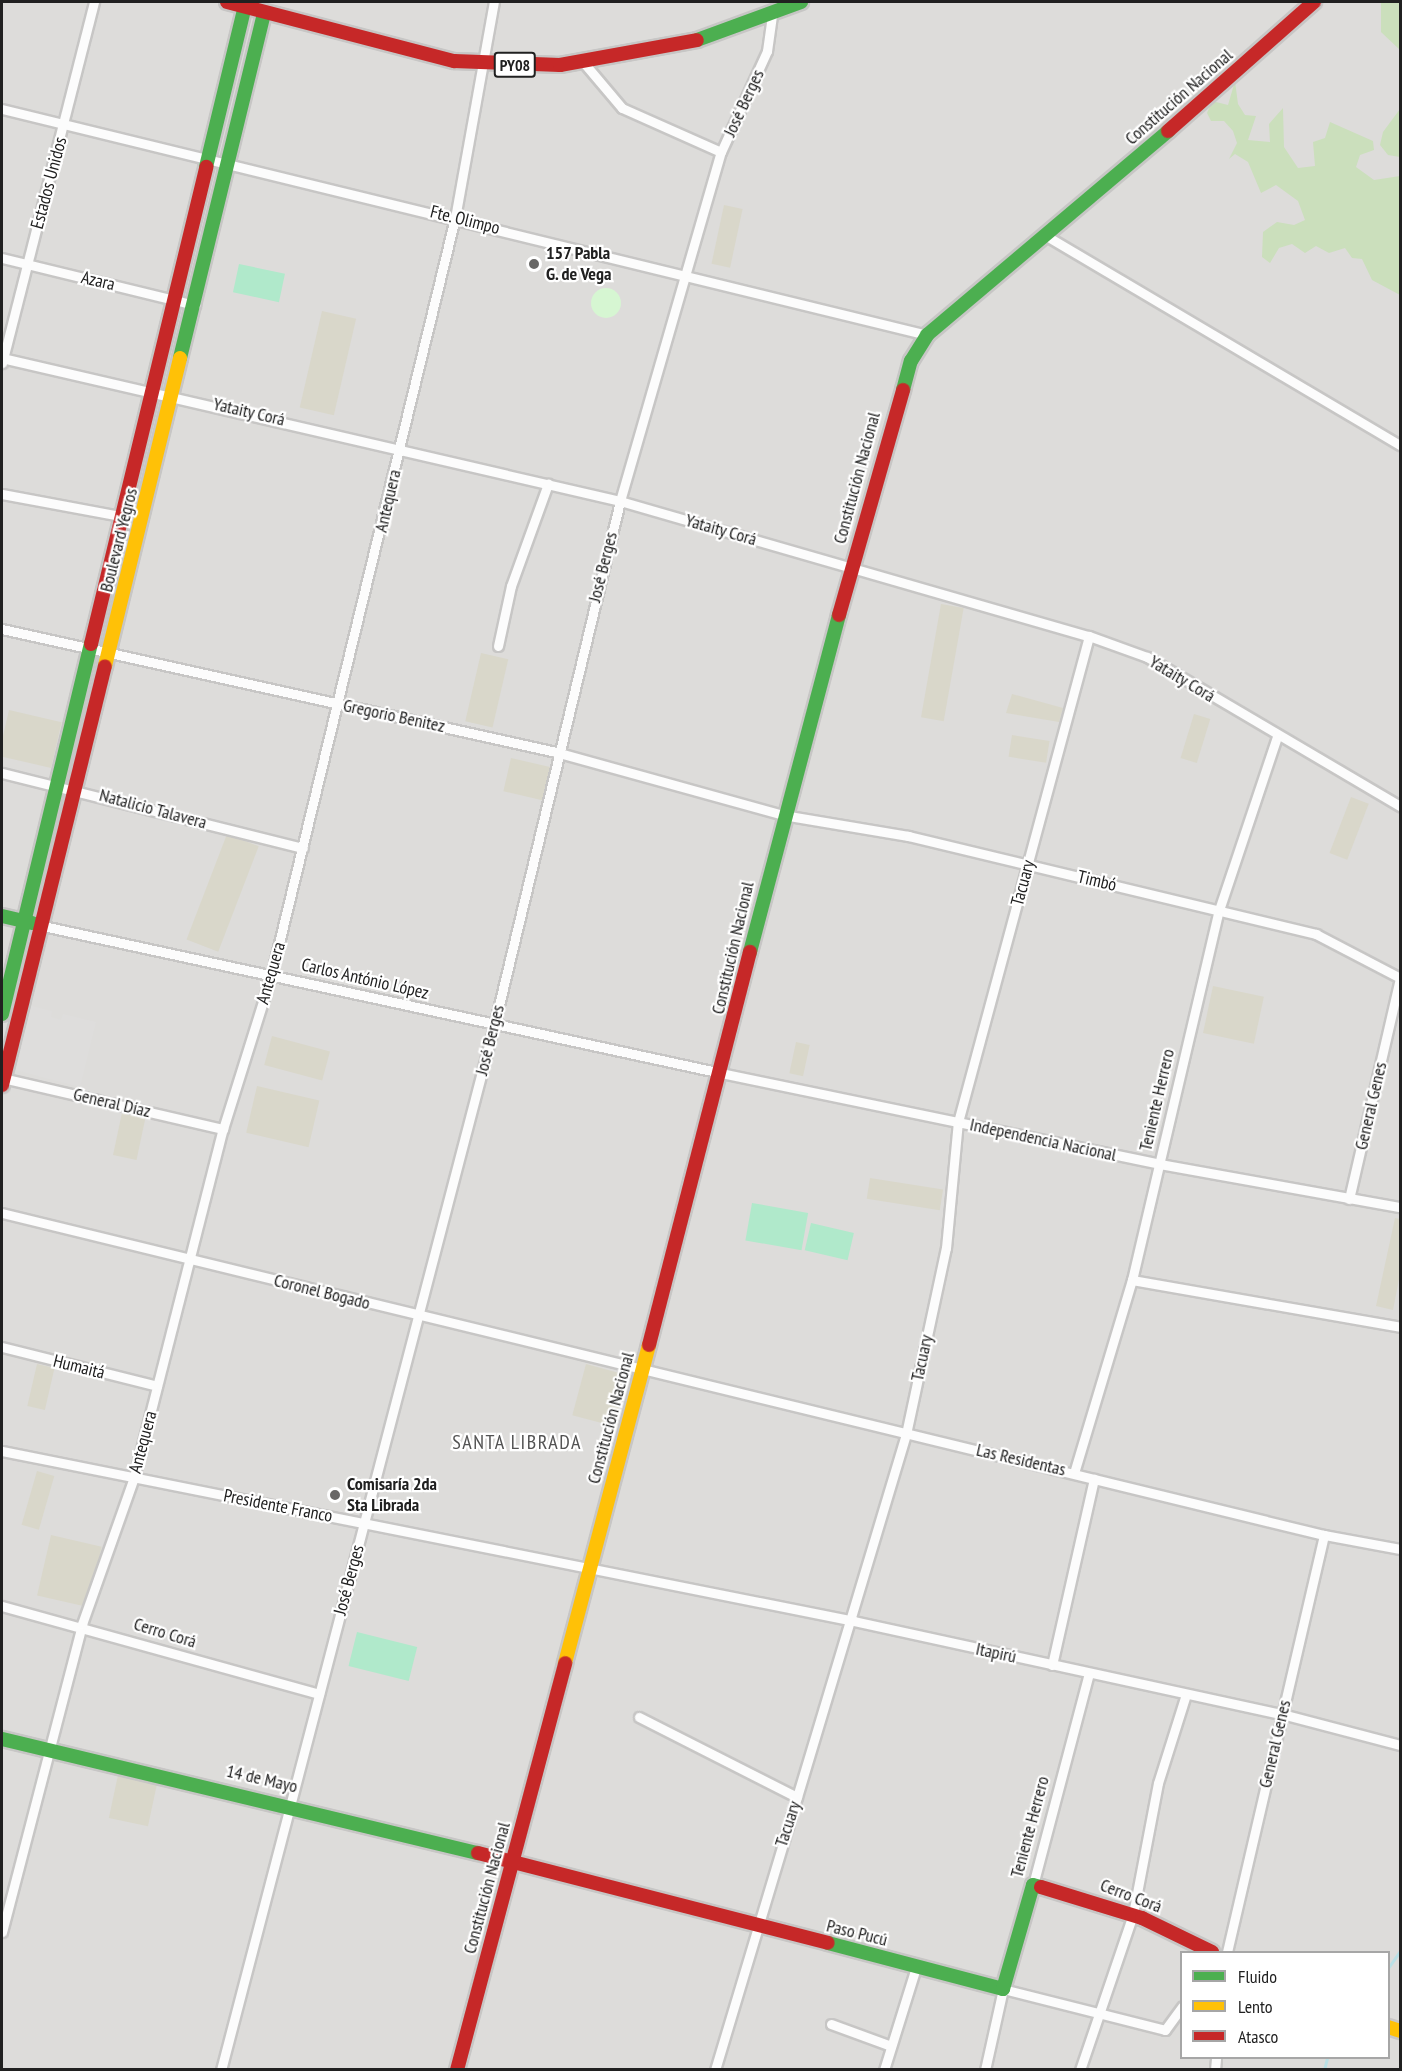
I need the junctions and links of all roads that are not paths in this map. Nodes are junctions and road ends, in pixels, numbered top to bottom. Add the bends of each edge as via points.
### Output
1 (94, 2) edge
2 (227, 2) edge
3 (494, 2) edge
4 (801, 2) edge
5 (1314, 2) edge
6 (248, 4) edge
7 (266, 7) edge
8 (772, 16) junction
9 (584, 63) junction
10 (483, 65) junction
11 (2, 109) edge
12 (64, 126) junction
13 (721, 152) junction
14 (210, 158) junction
15 (230, 164) junction
16 (455, 218) junction
17 (1048, 237) junction
18 (2, 258) edge
19 (28, 264) junction
20 (683, 274) junction
21 (175, 299) junction
22 (195, 305) junction
23 (927, 335) junction
24 (2, 360) edge
25 (152, 392) junction
26 (173, 394) junction
27 (1401, 445) edge
28 (401, 449) junction
29 (548, 484) junction
30 (2, 494) edge
31 (620, 501) junction
32 (122, 516) junction
33 (852, 566) junction
34 (2, 629) edge
35 (1089, 636) junction
36 (498, 646) dead end
37 (89, 648) junction
38 (110, 654) junction
39 (339, 705) junction
40 (1277, 737) junction
41 (556, 752) junction
42 (2, 773) edge
43 (58, 785) junction
44 (76, 790) junction
45 (1401, 806) edge
46 (783, 814) junction
47 (303, 848) junction
48 (1028, 864) junction
49 (1220, 910) junction
50 (2, 916) edge
51 (26, 921) junction
52 (43, 926) junction
53 (271, 976) junction
54 (1401, 978) edge
55 (2, 1014) edge
56 (494, 1026) junction
57 (721, 1073) junction
58 (2, 1080) edge
59 (958, 1122) junction
60 (223, 1129) junction
61 (1161, 1164) junction
62 (1349, 1199) junction
63 (1401, 1207) edge
64 (2, 1213) edge
65 (190, 1260) junction
66 (1132, 1280) junction
67 (419, 1315) junction
68 (1401, 1327) edge
69 (2, 1347) edge
70 (643, 1370) junction
71 (157, 1386) junction
72 (906, 1434) junction
73 (2, 1451) edge
74 (1074, 1473) junction
75 (134, 1478) junction
76 (1094, 1479) junction
77 (364, 1524) junction
78 (1324, 1535) junction
79 (1401, 1549) edge
80 (590, 1569) junction
81 (2, 1606) edge
82 (854, 1621) junction
83 (82, 1624) junction
84 (1052, 1665) junction
85 (1089, 1673) junction
86 (319, 1694) junction
87 (1186, 1694) junction
88 (1282, 1714) junction
89 (639, 1717) dead end
90 (2, 1739) edge
91 (1401, 1745) edge
92 (46, 1749) junction
93 (797, 1797) junction
94 (291, 1804) junction
95 (512, 1862) junction
96 (1033, 1886) junction
97 (1133, 1914) junction
98 (755, 1926) junction
99 (2, 1932) edge
100 (1208, 1951) edge
101 (1227, 1951) edge
102 (916, 1967) junction
103 (1003, 1989) junction
104 (1180, 2010) edge
105 (1100, 2014) junction
106 (831, 2024) dead end
107 (891, 2046) junction
108 (221, 2070) edge
109 (457, 2070) edge
110 (715, 2070) edge
111 (884, 2070) edge
112 (985, 2070) edge
113 (1080, 2070) edge

1 - 12 street, Estados Unidos
2 - 6 main road, PY08
3 - 10 street, Antequera
4 - 8 main road, PY08
5 - 17 main road, Constitución Nacional
6 - 7 main road, PY08
6 - 14 main road, Boulevard Yegros
7 - 10 main road, PY08
7 - 15 main road, Boulevard Yegros
8 - 9 main road, PY08 via 711,38
8 - 13 street, José Berges via 767,51
9 - 10 main road, PY08
9 - 13 street via 622,108
10 - 16 street, Antequera
11 - 12 street, Fte. Olimpo
12 - 14 street, Fte. Olimpo
12 - 19 street, Estados Unidos
13 - 20 street, José Berges
14 - 15 street, Fte. Olimpo
14 - 21 main road, Boulevard Yegros
15 - 16 street, Fte. Olimpo
15 - 22 main road, Boulevard Yegros
16 - 20 street, Fte. Olimpo
16 - 28 street, Antequera
17 - 23 main road, Constitución Nacional
17 - 27 street
18 - 19 street, Azara
19 - 21 street, Azara
19 - 24 street, Estados Unidos
20 - 23 street, Fte. Olimpo
20 - 31 street, José Berges
21 - 22 street, Azara
21 - 25 main road, Boulevard Yegros
22 - 26 main road, Boulevard Yegros
23 - 33 main road, Constitución Nacional via 900,389
24 - 25 street, Yataity Corá
25 - 26 street, Yataity Corá
25 - 32 main road, Boulevard Yegros
26 - 28 street, Yataity Corá
26 - 38 main road, Boulevard Yegros
28 - 29 street, Yataity Corá
28 - 39 street, Antequera
29 - 31 street, Yataity Corá
29 - 36 street via 512,585
30 - 32 street
31 - 33 street, Yataity Corá
31 - 41 street, José Berges
32 - 37 main road, Boulevard Yegros
33 - 35 street, Yataity Corá
33 - 46 main road, Constitución Nacional
34 - 37 street, Gregorio Benitez
35 - 40 street, Yataity Corá via 1147,657
35 - 48 street, Tacuary
37 - 38 street, Gregorio Benitez
37 - 43 main road, Boulevard Yegros
38 - 39 street, Gregorio Benitez
38 - 44 main road, Boulevard Yegros
39 - 41 street, Gregorio Benitez
39 - 47 street, Antequera
40 - 45 street, Yataity Corá
40 - 49 street, Teniente Herrero
41 - 46 street, Gregorio Benitez
41 - 56 street, José Berges
42 - 43 street, Natalicio Talavera
43 - 44 street, Natalicio Talavera
43 - 51 main road, Boulevard Yegros
44 - 47 street, Natalicio Talavera
44 - 52 main road, Boulevard Yegros
46 - 48 street, Timbó
46 - 57 main road, Constitución Nacional
47 - 53 street, Antequera
48 - 49 street, Timbó
48 - 59 street, Tacuary
49 - 54 street, Timbó via 1317,934
49 - 61 street, Teniente Herrero
50 - 51 main road, Carlos António López
51 - 52 main road, Carlos António López
51 - 55 main road, Boulevard Yegros
52 - 53 street, Carlos António López
52 - 58 main road, Boulevard Yegros
53 - 56 street, Carlos António López
53 - 60 street, Antequera
54 - 62 street, General Genes
56 - 57 street, Carlos António López
56 - 67 street, José Berges
57 - 59 street, Independencia Nacional
57 - 70 main road, Constitución Nacional
58 - 60 street, General Díaz
59 - 61 street, Independencia Nacional
59 - 72 street, Tacuary via 946,1248
60 - 65 street, Antequera
61 - 62 street, Independencia Nacional
61 - 66 street, Teniente Herrero
62 - 63 street, Independencia Nacional
64 - 65 street, Coronel Bogado
65 - 67 street, Coronel Bogado
65 - 71 street, Antequera
66 - 68 street
66 - 74 street, Teniente Herrero
67 - 70 street, Coronel Bogado
67 - 77 street, José Berges
69 - 71 street, Humaitá
70 - 72 street, Las Residentas
70 - 80 main road, Constitución Nacional
71 - 75 street, Antequera
72 - 74 street, Las Residentas
72 - 82 street, Tacuary
73 - 75 street, Presidente Franco
74 - 76 street, Las Residentas
75 - 77 street, Presidente Franco
75 - 83 street, Antequera
76 - 78 street, Las Residentas
76 - 84 street
77 - 80 street, Presidente Franco
77 - 86 street, José Berges
78 - 79 street, Las Residentas
78 - 88 street, General Genes
80 - 82 street, Itapirú
80 - 95 main road, Constitución Nacional
81 - 83 street, Cerro Corá
82 - 84 street, Itapirú
82 - 93 street, Tacuary
83 - 86 street, Cerro Corá via 149,1649
83 - 92 street, Antequera
84 - 85 street, Itapirú
85 - 87 street, Itapirú
85 - 96 street, Teniente Herrero
86 - 94 street, José Berges
87 - 88 street, Itapirú
87 - 97 street via 1158,1783
88 - 91 street, Itapirú
88 - 101 street, General Genes
89 - 93 street
90 - 92 main road, 14 de Mayo
92 - 94 main road, 14 de Mayo
92 - 99 street, Antequera
93 - 98 street, Tacuary
94 - 95 main road, 14 de Mayo
94 - 108 street, José Berges
95 - 98 main road, Paso Pucú
95 - 109 main road, Constitución Nacional
96 - 97 main road, Cerro Corá
96 - 103 main road, Teniente Herrero
97 - 100 main road, Cerro Corá
97 - 105 street
98 - 102 main road, Paso Pucú
98 - 110 street, Tacuary
102 - 103 main road, Paso Pucú
102 - 107 street
103 - 105 street, Paso Pucú
103 - 112 street
104 - 105 street, Paso Pucú via 1165,2030
105 - 113 street
106 - 107 street
107 - 111 street

